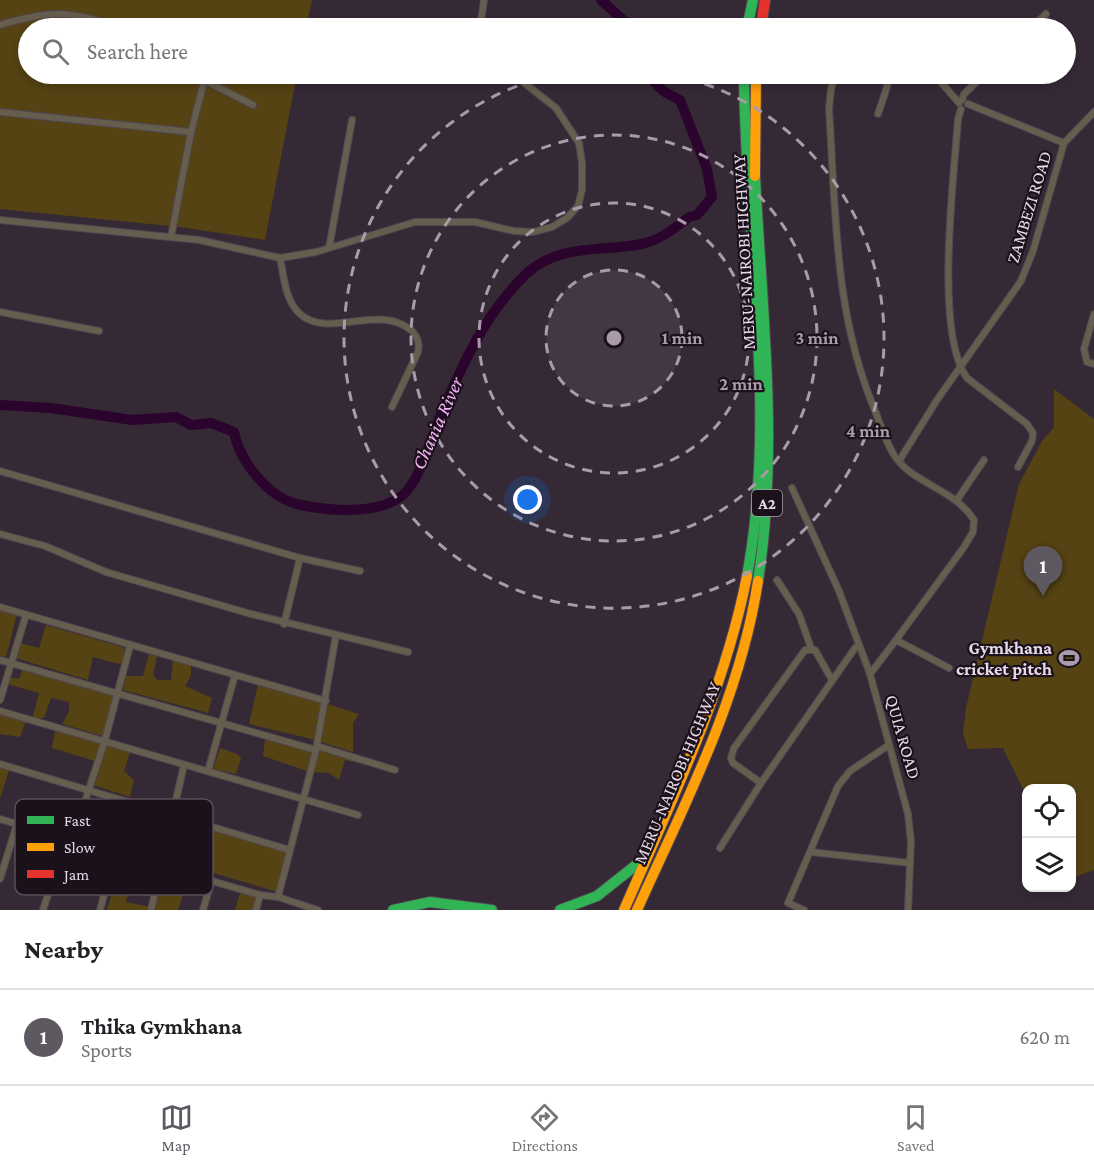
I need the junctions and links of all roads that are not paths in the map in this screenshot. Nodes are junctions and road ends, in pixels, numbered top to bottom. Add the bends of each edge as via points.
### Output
1 (484, 0) edge
2 (753, 0) edge
3 (765, 0) edge
4 (1046, 14) dead end
5 (23, 18) edge
6 (87, 18) edge
7 (481, 18) edge
8 (749, 18) edge
9 (762, 18) edge
10 (1042, 18) edge
11 (18, 20) edge
12 (0, 25) edge
13 (203, 84) edge
14 (208, 84) edge
15 (526, 84) edge
16 (744, 84) edge
17 (755, 84) edge
18 (833, 84) edge
19 (887, 84) edge
20 (943, 84) edge
21 (974, 84) edge
22 (962, 104) junction
23 (253, 105) dead end
24 (0, 112) edge
25 (1094, 112) edge
26 (878, 114) dead end
27 (352, 120) dead end
28 (191, 132) junction
29 (1064, 143) junction
30 (0, 220) edge
31 (171, 237) junction
32 (329, 248) junction
33 (280, 258) junction
34 (0, 312) edge
35 (1094, 314) edge
36 (99, 331) dead end
37 (1094, 364) edge
38 (960, 368) junction
39 (392, 407) dead end
40 (984, 460) dead end
41 (899, 461) junction
42 (1018, 467) dead end
43 (0, 471) edge
44 (792, 488) dead end
45 (957, 500) junction
46 (0, 534) edge
47 (300, 558) junction
48 (360, 571) dead end
49 (777, 580) dead end
50 (0, 607) edge
51 (26, 615) junction
52 (284, 624) junction
53 (336, 635) junction
54 (896, 640) junction
55 (130, 646) junction
56 (859, 646) junction
57 (811, 648) junction
58 (408, 651) dead end
59 (0, 660) edge
60 (10, 663) junction
61 (949, 668) dead end
62 (870, 674) junction
63 (235, 675) junction
64 (832, 680) junction
65 (119, 694) junction
66 (0, 700) edge
67 (326, 701) junction
68 (0, 711) edge
69 (222, 723) junction
70 (105, 740) junction
71 (889, 745) junction
72 (317, 748) junction
73 (0, 764) edge
74 (184, 765) junction
75 (394, 770) dead end
76 (208, 771) junction
77 (761, 783) junction
78 (88, 790) junction
79 (85, 799) edge
80 (119, 799) edge
81 (175, 799) edge
82 (303, 799) junction
83 (358, 815) dead end
84 (0, 819) edge
85 (15, 823) edge
86 (213, 827) edge
87 (15, 830) edge
88 (720, 848) dead end
89 (290, 850) junction
90 (810, 852) junction
91 (647, 857) junction
92 (910, 863) junction
93 (0, 879) edge
94 (213, 883) edge
95 (49, 895) edge
96 (104, 895) edge
97 (154, 895) edge
98 (207, 895) edge
99 (260, 895) junction
100 (278, 897) junction
101 (438, 902) junction
102 (788, 903) junction
103 (306, 909) edge
104 (43, 910) edge
105 (100, 910) edge
106 (151, 910) edge
107 (203, 910) edge
108 (256, 910) edge
109 (318, 910) edge
110 (393, 910) edge
111 (469, 910) edge
112 (492, 910) edge
113 (560, 910) edge
114 (624, 910) edge
115 (639, 910) edge
116 (782, 910) edge
117 (804, 910) edge
118 (908, 910) edge

1 - 7 street
2 - 8 highway
3 - 9 highway
4 - 10 street
5 - 6 street via 66,12
11 - 12 street
13 - 28 street
14 - 23 street
15 - 32 street via 556,108 579,143 582,190 578,206 567,218 533,232 475,222 415,222
16 - 91 highway, MERU-NAIROBI HIGHWAY / A2 via 758,404 759,486 753,539 742,602 708,713
17 - 115 highway, MERU-NAIROBI HIGHWAY / A2 via 755,172 770,437 763,537 752,612 724,712
18 - 41 street via 829,109 845,319 867,394
19 - 26 street
20 - 22 street
21 - 22 street via 964,94
22 - 29 street
22 - 38 street via 953,188 949,320
24 - 28 street
25 - 29 street
27 - 32 street
28 - 31 street
29 - 38 street, ZAMBEZI ROAD via 1022,281
30 - 31 street
31 - 33 street
32 - 33 street
33 - 39 street via 290,301 307,319 329,323 386,319 415,333 418,352
34 - 36 street
35 - 37 street via 1084,349 1087,362
38 - 41 street, ZAMBEZI ROAD
38 - 42 street via 1033,433
40 - 45 street
41 - 45 street
43 - 47 street
44 - 56 street via 839,591
45 - 54 street, QUIA ROAD via 974,520 973,532
46 - 52 street via 45,546 115,574
47 - 48 street
47 - 52 street
49 - 57 street via 799,614
50 - 51 street
51 - 55 street
51 - 60 street
52 - 53 street
53 - 58 street
53 - 67 street
54 - 61 street
54 - 62 street, QUIA ROAD
55 - 63 street
55 - 65 street
56 - 62 street
56 - 64 street
57 - 64 street
57 - 77 street via 805,650 731,752 733,763
59 - 60 street
60 - 65 street
60 - 66 street
62 - 71 street, QUIA ROAD
63 - 67 street
63 - 69 street
64 - 77 street
65 - 69 street
65 - 70 street
67 - 72 street
68 - 70 street
69 - 72 street
69 - 76 street
70 - 74 street
70 - 78 street
71 - 90 street via 849,771 842,780
71 - 92 street, QUIA ROAD via 907,808
72 - 75 street
72 - 82 street
73 - 78 street
74 - 76 street
74 - 81 street
76 - 82 street
77 - 88 street
78 - 79 street
78 - 80 street
82 - 83 street
82 - 89 street
84 - 85 street
86 - 89 street
87 - 93 street
89 - 100 street
90 - 92 street
90 - 102 street
91 - 113 highway via 609,891 579,906
91 - 114 highway, MERU-NAIROBI HIGHWAY / A2
92 - 118 street, QUIA ROAD
94 - 99 street
95 - 104 street
96 - 105 street
97 - 106 street
98 - 107 street
99 - 100 street
99 - 108 street
100 - 103 street
101 - 110 highway
101 - 111 highway
101 - 112 highway
102 - 116 street
102 - 117 street
103 - 109 street

